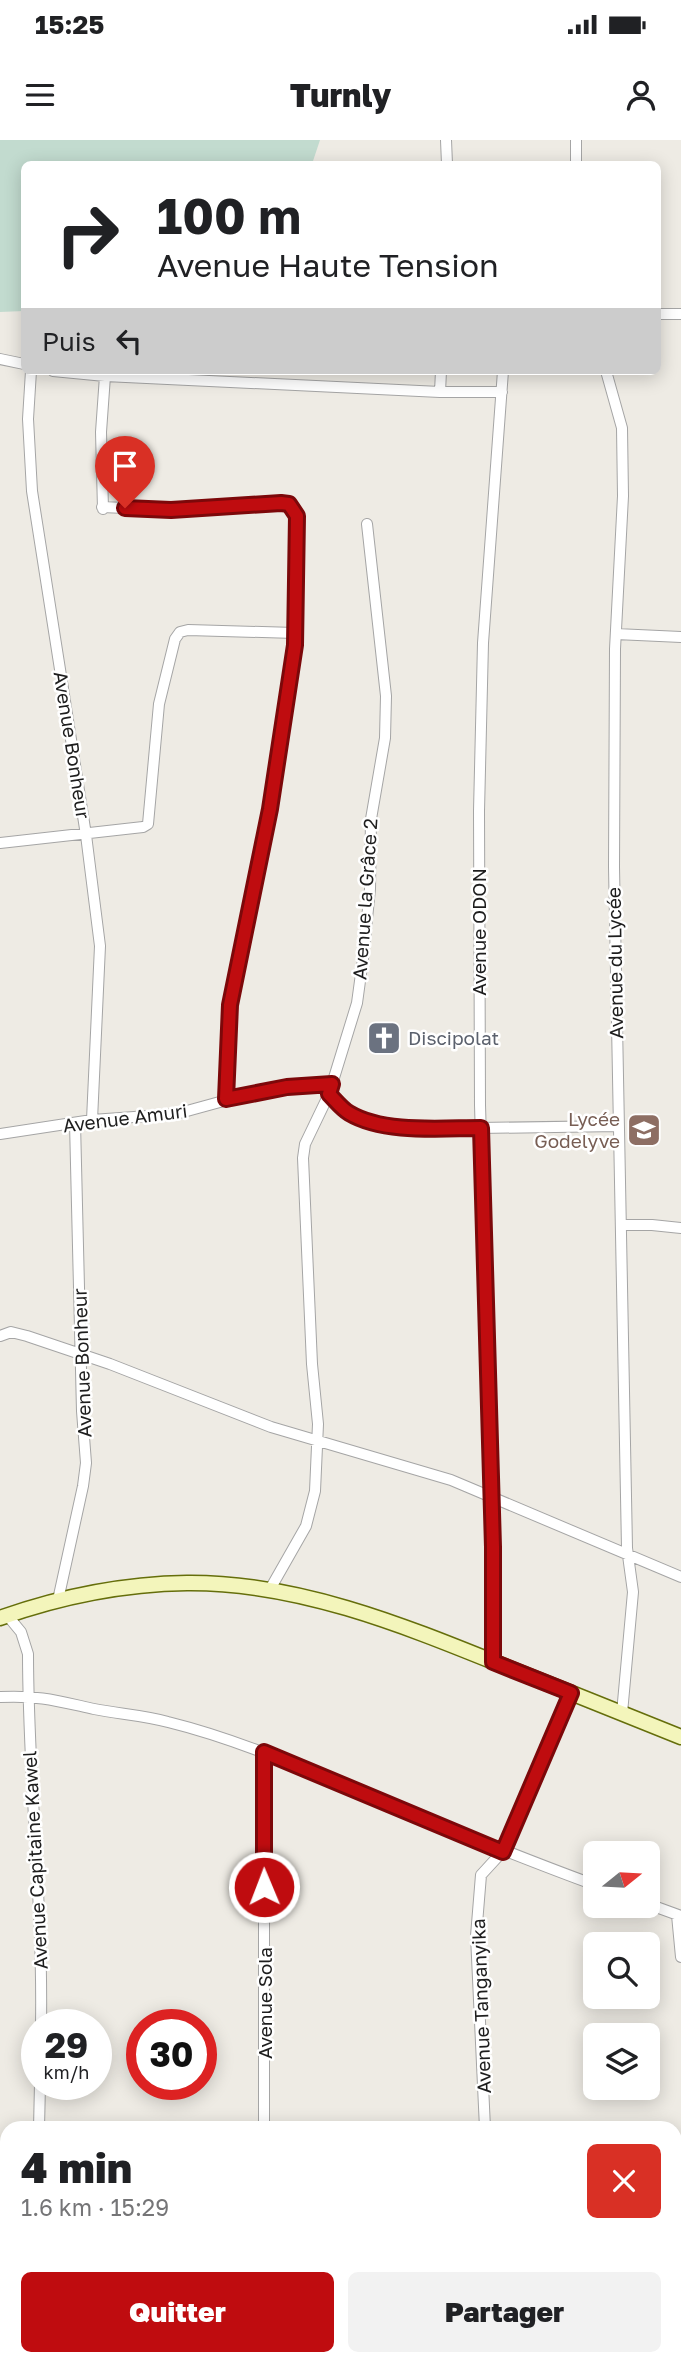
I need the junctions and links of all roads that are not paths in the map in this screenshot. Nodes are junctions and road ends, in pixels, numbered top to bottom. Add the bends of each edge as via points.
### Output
1 (446, 140) edge
2 (576, 140) edge
3 (446, 161) edge
4 (576, 161) edge
5 (661, 314) edge
6 (681, 314) edge
7 (0, 359) edge
8 (21, 364) edge
9 (31, 375) edge
10 (95, 375) edge
11 (441, 375) edge
12 (502, 375) edge
13 (607, 375) edge
14 (105, 376) junction
15 (502, 391) junction
16 (440, 392) junction
17 (366, 524) dead end
18 (295, 633) junction
19 (616, 634) junction
20 (681, 637) edge
21 (86, 835) junction
22 (0, 843) edge
23 (330, 1089) junction
24 (226, 1099) junction
25 (92, 1120) junction
26 (75, 1123) junction
27 (618, 1126) junction
28 (481, 1128) junction
29 (0, 1134) edge
30 (621, 1225) junction
31 (681, 1228) edge
32 (0, 1336) edge
33 (80, 1354) junction
34 (317, 1442) junction
35 (492, 1498) junction
36 (629, 1556) junction
37 (681, 1577) edge
38 (269, 1591) junction
39 (58, 1600) junction
40 (4, 1616) edge
41 (493, 1662) junction
42 (571, 1693) junction
43 (28, 1695) junction
44 (0, 1696) edge
45 (622, 1713) junction
46 (681, 1737) edge
47 (264, 1752) junction
48 (503, 1852) junction
49 (583, 1881) edge
50 (660, 1908) edge
51 (679, 1915) edge
52 (681, 1957) edge
53 (41, 2009) edge
54 (40, 2100) edge
55 (39, 2121) edge
56 (264, 2121) edge
57 (485, 2121) edge

1 - 3 street
2 - 4 street
5 - 6 street
7 - 8 street
9 - 21 street, Avenue Bonheur via 32,491
10 - 14 street
11 - 16 street
12 - 15 street, Avenue ODON
13 - 19 street, Avenue du Lycée via 622,428
14 - 16 street
14 - 18 street via 103,508 289,504 297,516
15 - 16 street
15 - 28 street, Avenue ODON via 483,643
17 - 23 street, Avenue la Grâce 2 via 386,696 385,738 372,810 370,889 357,1003
18 - 21 street via 180,632 171,649 159,704 148,824
18 - 24 street via 270,809 230,1005
19 - 20 street
19 - 27 street, Avenue du Lycée
21 - 22 street
21 - 25 street, Avenue Bonheur via 100,946
23 - 24 street, Avenue Amuri via 277,1089
23 - 28 street via 349,1113 377,1123 415,1129
23 - 34 street, Avenue la Grâce 2 via 303,1158
24 - 25 street, Avenue Amuri via 176,1114
25 - 26 street, Avenue Amuri
26 - 29 street, Avenue Amuri
26 - 33 street, Avenue Bonheur
27 - 28 street
27 - 30 street, Avenue du Lycée
28 - 35 street, Avenue ODON
30 - 31 street
30 - 36 street, Avenue du Lycée
32 - 33 street via 19,1334
33 - 34 street
33 - 39 street, Avenue Bonheur via 86,1463
34 - 35 street via 451,1480
34 - 38 street, Avenue la Grâce 2 via 315,1491 306,1526
35 - 36 street
35 - 41 street, Avenue ODON
36 - 37 street
36 - 45 street, Avenue du Lycée via 633,1592
38 - 39 street via 188,1583
38 - 41 street via 342,1606
39 - 40 street
40 - 43 street via 26,1644
41 - 42 street
42 - 45 street
42 - 48 street, Avenue Tanganyika
43 - 44 street
43 - 47 street via 168,1722
43 - 53 street, Avenue Capitaine Kawel
45 - 46 street
47 - 48 street
47 - 56 street, Avenue Sola
48 - 49 street
48 - 57 street, Avenue Tanganyika via 481,1875 478,1903
50 - 51 street
51 - 52 street
54 - 55 street

